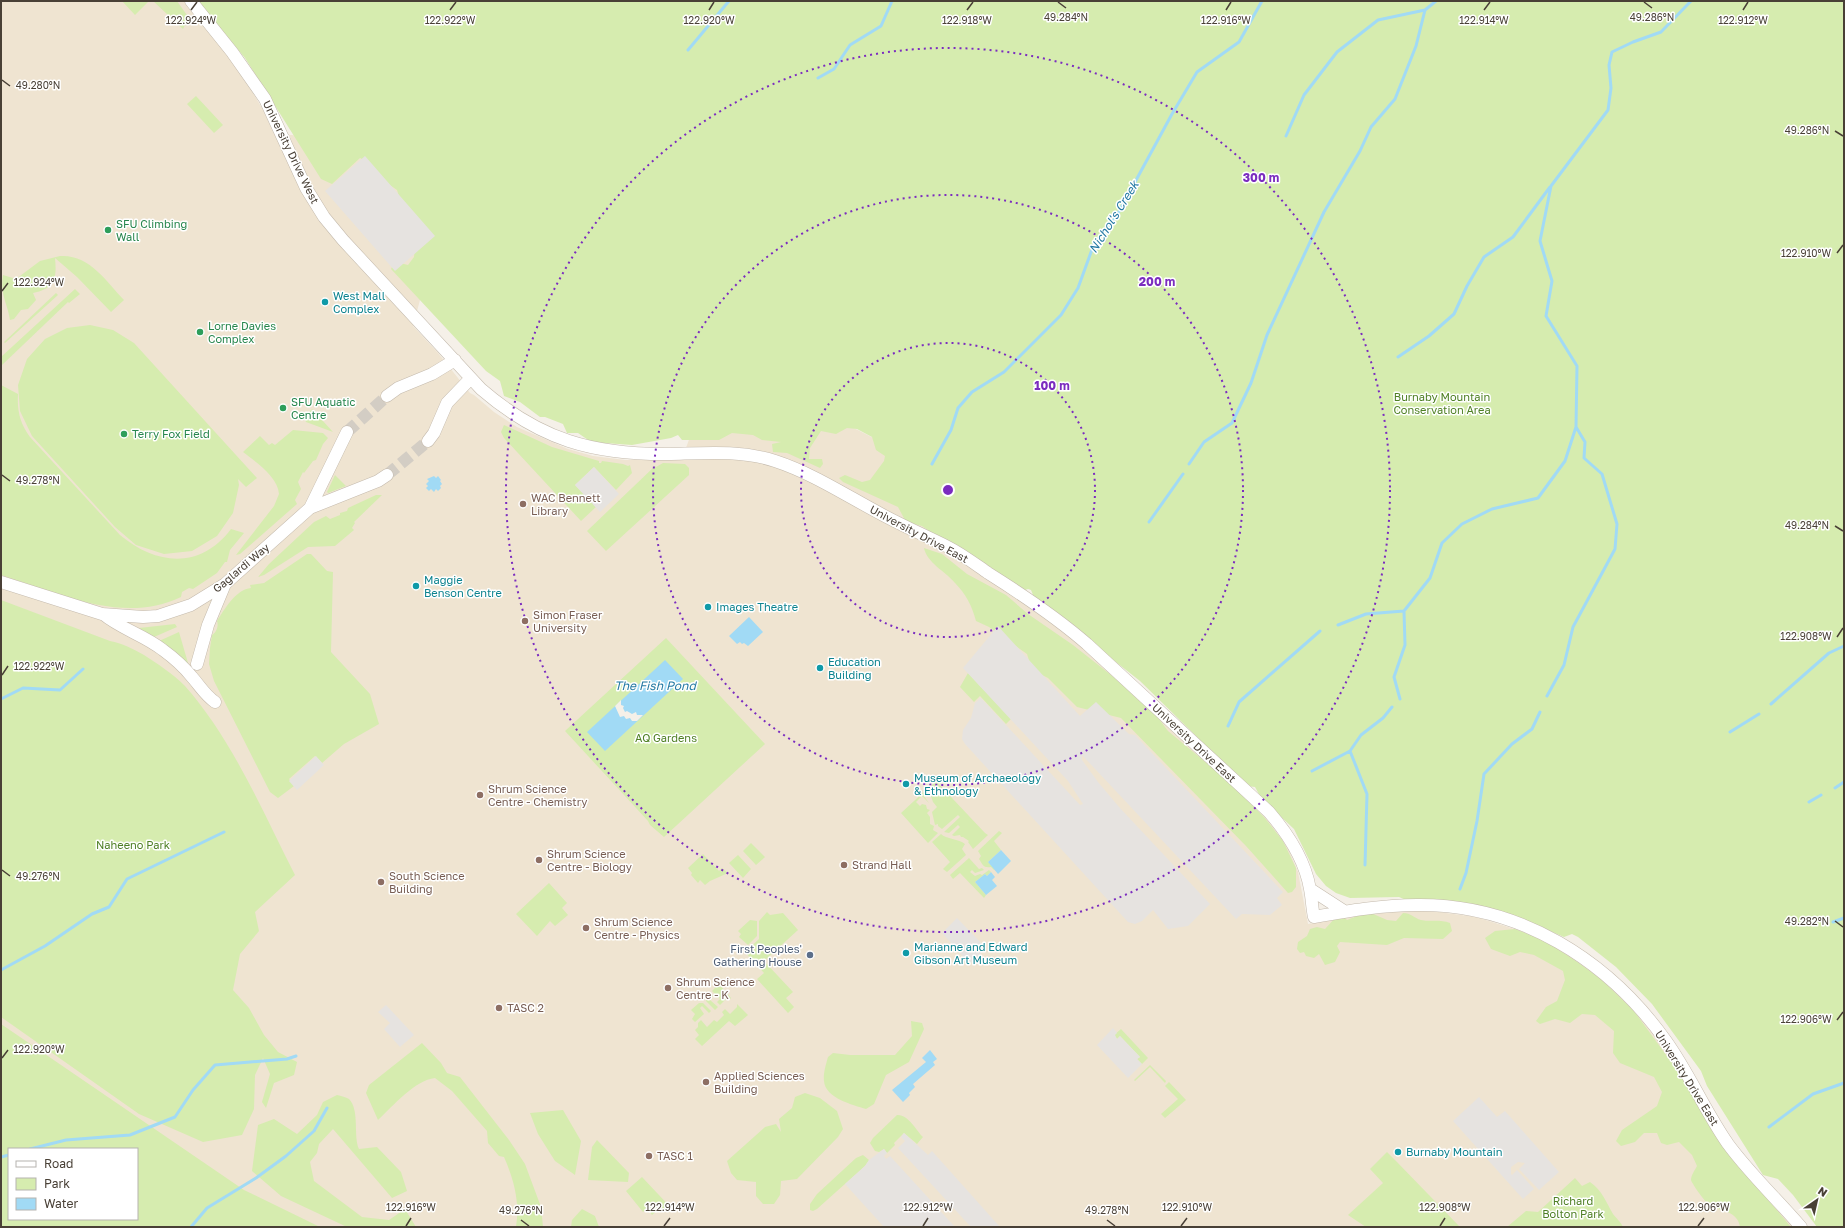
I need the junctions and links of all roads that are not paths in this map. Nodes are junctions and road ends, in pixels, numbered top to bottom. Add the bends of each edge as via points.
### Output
1 (191, 1) edge
2 (463, 369) junction
3 (387, 396) tunnel mouth
4 (347, 432) tunnel mouth
5 (428, 441) tunnel mouth
6 (387, 475) tunnel mouth
7 (310, 508) junction
8 (1, 582) edge
9 (225, 584) junction
10 (102, 614) junction
11 (198, 664) dead end
12 (215, 702) dead end
13 (1310, 890) junction
14 (1344, 911) junction
15 (1801, 1227) edge

1 - 2 street, University Drive West via 265,99 306,188 324,217
2 - 3 street via 432,374 398,388
2 - 5 street
2 - 13 street, University Drive East via 500,406 528,424 572,443 617,452 732,452 775,461 797,469 950,548 1058,620 1087,644 1269,812 1292,843 1305,869
4 - 7 street, Gaglardi Way
6 - 7 street, Gaglardi Way
7 - 9 street, Gaglardi Way
8 - 10 street, Gaglardi Way
9 - 10 street, Gaglardi Way via 191,605 158,616
9 - 11 street via 208,625
10 - 12 street via 113,623 146,638 162,649 178,662
13 - 14 street
13 - 14 street, University Drive East via 1314,917
14 - 15 street, University Drive East via 1418,905 1462,909 1522,925 1580,955 1619,986 1651,1021 1667,1042 1727,1142

